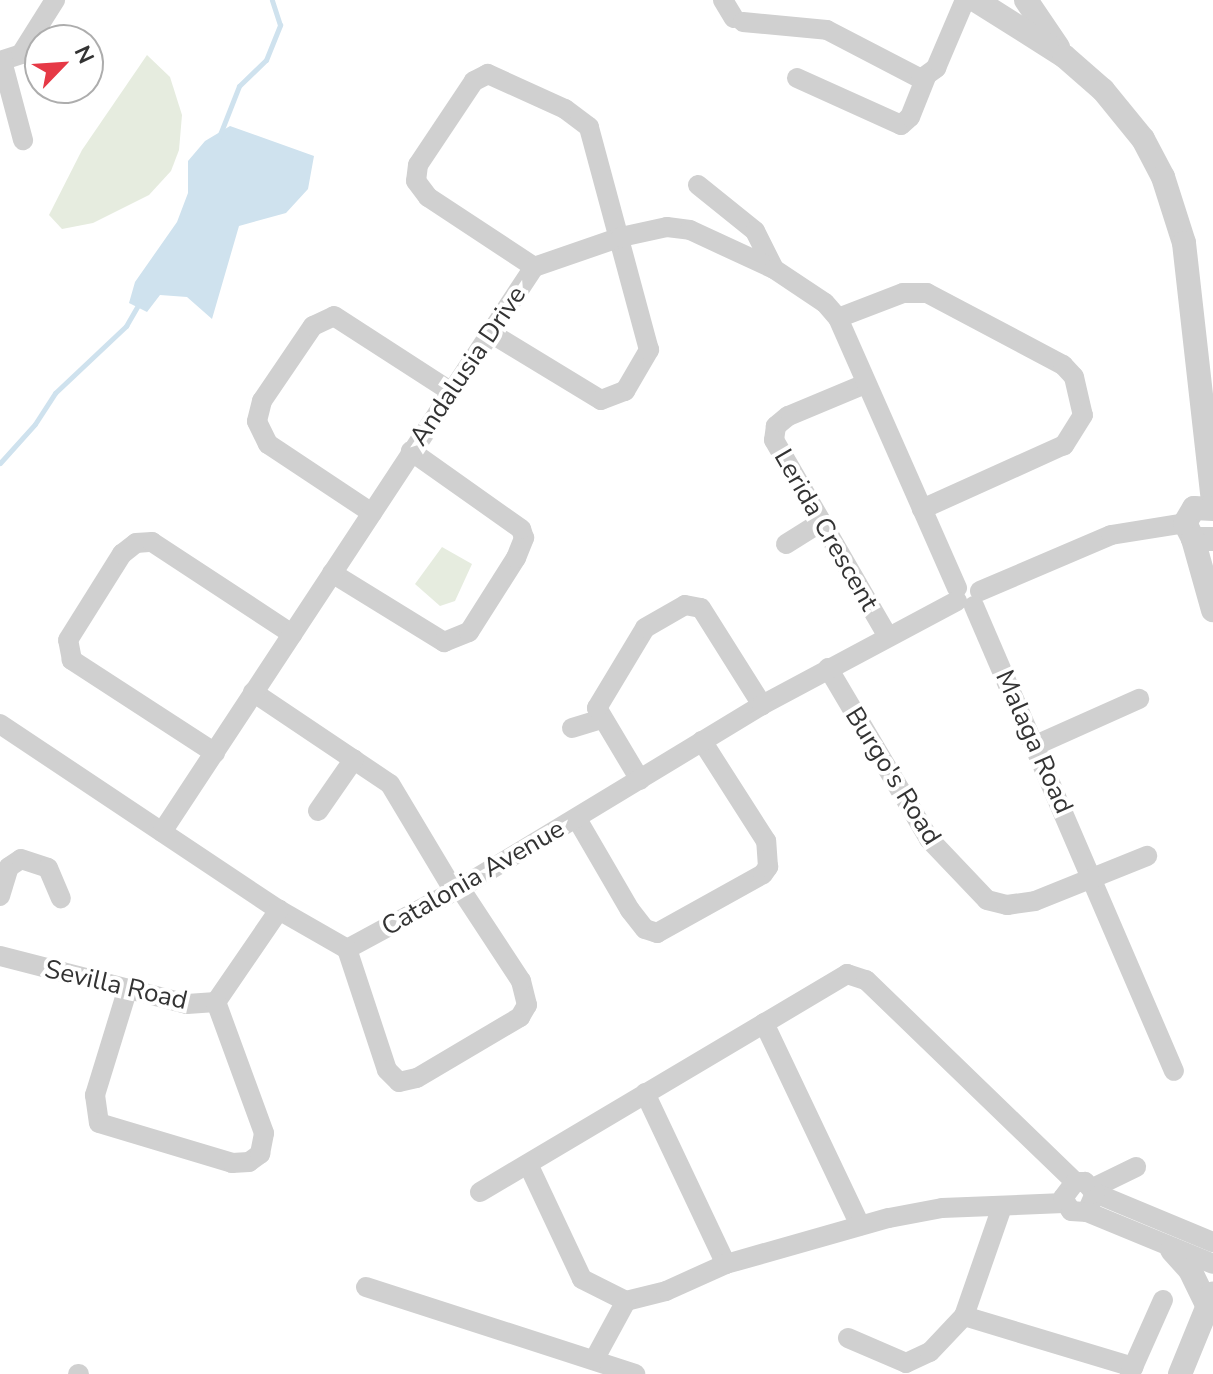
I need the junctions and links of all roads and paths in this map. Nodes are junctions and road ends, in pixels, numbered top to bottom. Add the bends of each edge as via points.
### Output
1 (55, 0) edge
2 (973, 0) edge
3 (1026, 0) edge
4 (733, 13) edge
5 (1064, 56) junction
6 (1, 61) edge
7 (926, 77) junction
8 (797, 78) dead end
9 (23, 140) dead end
10 (698, 185) dead end
11 (621, 237) junction
12 (534, 267) junction
13 (774, 269) junction
14 (838, 318) junction
15 (489, 332) junction
16 (865, 384) junction
17 (450, 391) junction
18 (411, 451) junction
19 (922, 509) junction
20 (372, 513) junction
21 (1203, 514) edge
22 (820, 523) junction
23 (786, 544) dead end
24 (332, 573) junction
25 (967, 597) junction
26 (1213, 610) edge
27 (292, 634) junction
28 (887, 635) junction
29 (828, 668) junction
30 (253, 692) junction
31 (1139, 699) dead end
32 (762, 705) junction
33 (601, 719) junction
34 (0, 724) edge
35 (572, 728) dead end
36 (702, 741) junction
37 (1036, 745) junction
38 (215, 753) junction
39 (354, 759) junction
40 (640, 780) junction
41 (318, 811) dead end
42 (577, 819) junction
43 (162, 832) junction
44 (1147, 856) dead end
45 (1094, 878) junction
46 (457, 890) junction
47 (0, 896) edge
48 (61, 898) dead end
49 (279, 910) junction
50 (347, 949) junction
51 (0, 956) edge
52 (127, 991) junction
53 (216, 1002) junction
54 (764, 1023) junction
55 (1174, 1071) dead end
56 (645, 1093) junction
57 (528, 1164) junction
58 (1136, 1167) dead end
59 (480, 1192) dead end
60 (1088, 1194) junction
61 (1002, 1207) junction
62 (1171, 1221) junction
63 (860, 1225) junction
64 (1213, 1242) edge
65 (1168, 1249) junction
66 (726, 1264) junction
67 (1213, 1264) edge
68 (366, 1287) dead end
69 (1163, 1300) dead end
70 (1211, 1300) edge
71 (626, 1301) junction
72 (964, 1316) junction
73 (848, 1338) dead end
74 (594, 1360) junction
75 (904, 1368) edge
76 (1131, 1371) edge
77 (635, 1374) edge
78 (1180, 1374) edge

1 - 6 street via 21,54
2 - 5 street
2 - 7 street
3 - 5 street
4 - 7 street via 827,30 915,78
5 - 21 street via 1103,90 1143,139 1177,215 1191,286
6 - 9 street
7 - 8 street via 910,117 901,125
10 - 13 street via 755,231
11 - 12 street, Andalusia Drive
11 - 12 street via 589,127 508,80 479,77 418,165 416,181 421,193
11 - 13 street, Andalusia Drive via 667,227 690,230
11 - 15 street via 649,350 639,374 617,397 595,398
12 - 15 street, Andalusia Drive
13 - 14 street, Andalusia Drive
14 - 16 street, Andalusia Drive
14 - 19 street via 903,293 927,293 1063,365 1074,377 1083,415 1064,445
15 - 17 street, Andalusia Drive
16 - 19 street, Andalusia Drive
16 - 22 street, Lerida Crescent via 788,416 773,432 779,453
17 - 18 street, Andalusia Drive
17 - 20 street via 334,316 313,326 262,401 257,421 268,444
18 - 20 street, Andalusia Drive
18 - 24 street via 521,529 524,538 469,632 444,642
19 - 25 street, Andalusia Drive
20 - 24 street, Andalusia Drive
21 - 25 street, Catalonia Avenue via 1111,535
21 - 26 street
22 - 23 street
22 - 28 street, Lerida Crescent
24 - 27 street, Andalusia Drive
25 - 28 street, Catalonia Avenue
25 - 37 street, Malaga Road
27 - 30 street, Andalusia Drive
27 - 38 street via 161,546 141,541 122,554 68,640 72,660
28 - 29 street, Catalonia Avenue
29 - 32 street, Catalonia Avenue
29 - 45 street, Burgo's Road via 929,839 979,894 993,903 1019,905
30 - 38 street, Andalusia Drive
30 - 39 street
31 - 37 street
32 - 33 street via 706,612 685,605 640,633 599,699
32 - 36 street, Catalonia Avenue
33 - 35 street
33 - 40 street
34 - 43 street
36 - 40 street, Catalonia Avenue
36 - 42 street via 766,841 768,867 763,874 657,933 645,929 630,910
37 - 45 street, Malaga Road
38 - 43 street, Andalusia Drive
39 - 41 street
39 - 46 street via 396,792
40 - 42 street, Catalonia Avenue
42 - 46 street, Catalonia Avenue
43 - 49 street
44 - 45 street
45 - 55 street, Malaga Road
46 - 50 street, Catalonia Avenue
46 - 50 street via 528,1001 520,1017 417,1078 399,1082 387,1070
47 - 48 street via 9,867 21,859 48,868
49 - 50 street
49 - 53 street, Sevilla Road
51 - 52 street, Sevilla Road
52 - 53 street, Sevilla Road via 187,1004
52 - 53 street via 95,1095 99,1123 232,1163 249,1162 260,1154 264,1133
54 - 56 street
54 - 60 street via 847,974 861,976
54 - 63 street
56 - 57 street
56 - 66 street
57 - 59 street
57 - 71 street via 582,1279
58 - 60 street
60 - 61 street via 1076,1214 1064,1203
60 - 62 street
60 - 65 street
61 - 63 street via 942,1208
61 - 72 street
62 - 64 street
62 - 65 street
63 - 66 street
65 - 67 street
65 - 70 street
66 - 71 street via 666,1291
68 - 74 street
69 - 76 street
70 - 78 street
71 - 74 street
72 - 75 street via 922,1359
72 - 76 street
73 - 75 street
74 - 77 street

